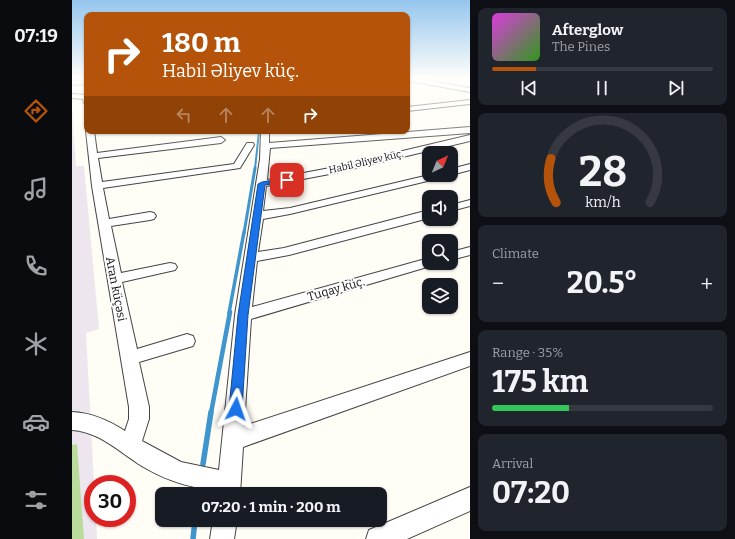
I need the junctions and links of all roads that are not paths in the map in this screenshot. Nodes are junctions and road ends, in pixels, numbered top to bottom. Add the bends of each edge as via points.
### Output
1 (451, 104) edge
2 (410, 109) edge
3 (470, 130) edge
4 (410, 133) edge
5 (91, 134) edge
6 (379, 134) edge
7 (470, 138) edge
8 (265, 139) edge
9 (221, 140) dead end
10 (455, 141) junction
11 (250, 145) dead end
12 (470, 147) edge
13 (93, 156) junction
14 (470, 167) edge
15 (458, 170) edge
16 (422, 179) edge
17 (262, 184) junction
18 (97, 186) junction
19 (470, 204) edge
20 (458, 207) edge
21 (150, 216) dead end
22 (257, 216) junction
23 (422, 216) edge
24 (104, 224) junction
25 (470, 251) edge
26 (458, 254) edge
27 (251, 258) junction
28 (422, 264) edge
29 (170, 267) dead end
30 (114, 279) junction
31 (243, 315) junction
32 (187, 341) dead end
33 (129, 358) junction
34 (470, 359) edge
35 (72, 421) edge
36 (233, 440) junction
37 (130, 446) junction
38 (226, 487) edge
39 (229, 487) edge
40 (470, 499) edge
41 (224, 527) edge
42 (222, 539) edge
43 (378, 539) edge

1 - 2 street
3 - 4 street
5 - 13 street, Aran küçəsi
6 - 8 street
7 - 10 street, Habil Əliyev küç.
8 - 17 street
9 - 13 street
10 - 12 street
10 - 17 street, Habil Əliyev küç. via 335,170
11 - 18 street via 237,166
13 - 18 street, Aran küçəsi
14 - 15 street
16 - 22 street via 290,211
17 - 22 street
18 - 24 street, Aran küçəsi
19 - 20 street
21 - 24 street
22 - 27 street
23 - 27 street via 284,252
24 - 30 street, Aran küçəsi
25 - 26 street
27 - 31 street
28 - 31 street, Tuqay küç.
29 - 30 street
30 - 33 street, Aran küçəsi
31 - 36 street
32 - 33 street
33 - 37 street, Aran küçəsi via 139,407 139,419
34 - 36 street
35 - 37 street via 87,422 99,427
36 - 39 street
37 - 38 street via 179,473
40 - 43 street
41 - 42 street

